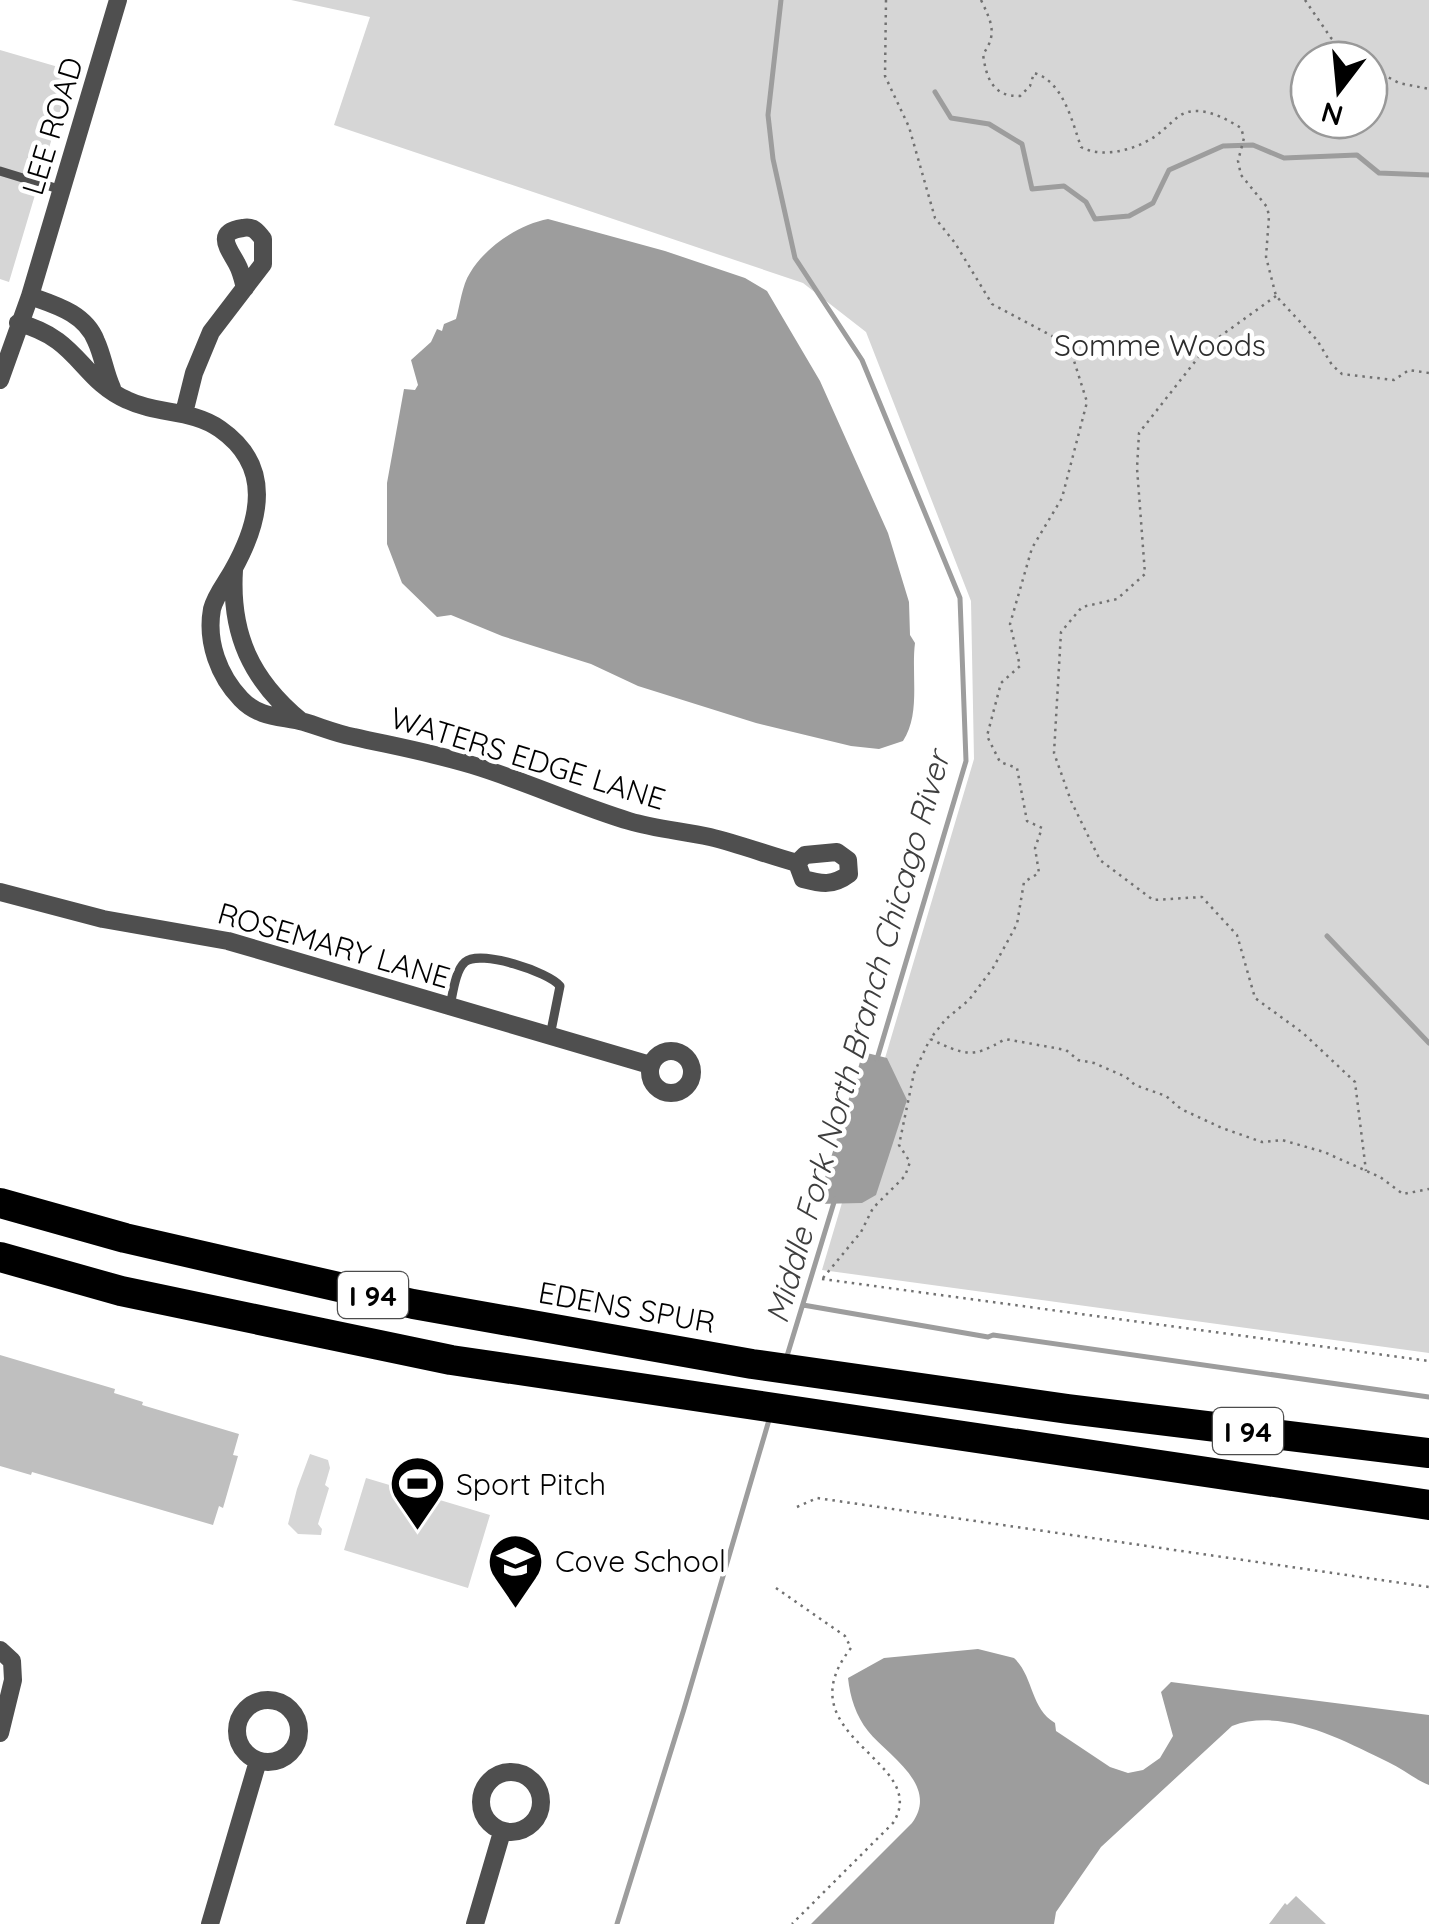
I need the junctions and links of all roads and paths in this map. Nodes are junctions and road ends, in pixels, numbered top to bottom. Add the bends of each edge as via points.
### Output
1 (118, 0) edge
2 (886, 0) edge
3 (981, 0) edge
4 (1305, 0) edge
5 (1333, 40) edge
6 (1389, 77) edge
7 (1429, 88) edge
8 (0, 171) edge
9 (62, 190) junction
10 (245, 288) dead end
11 (30, 296) junction
12 (1276, 296) junction
13 (18, 324) junction
14 (1429, 372) edge
15 (0, 380) edge
16 (114, 393) junction
17 (184, 413) junction
18 (234, 569) junction
19 (301, 721) junction
20 (798, 863) dead end
21 (0, 892) edge
22 (450, 1006) junction
23 (550, 1036) junction
24 (930, 1038) junction
25 (650, 1066) dead end
26 (1367, 1173) junction
27 (1429, 1189) edge
28 (0, 1203) edge
29 (0, 1257) edge
30 (1429, 1361) edge
31 (1429, 1453) edge
32 (1429, 1505) edge
33 (797, 1507) dead end
34 (1429, 1587) edge
35 (776, 1588) dead end
36 (6, 1655) edge
37 (0, 1733) edge
38 (258, 1760) dead end
39 (502, 1832) dead end
40 (210, 1924) edge
41 (475, 1924) edge
42 (792, 1924) edge

1 - 9 street, LEE ROAD
2 - 24 path via 885,76 909,127 934,218 992,304 1069,345 1087,402 1062,498 1032,548 1010,624 1020,666 1001,683 987,736 1000,762 1017,768 1027,821 1042,828 1035,848 1039,874 1024,882 1017,924 993,968
3 - 12 path via 994,32 983,54 992,86 1002,95 1020,96 1034,73 1044,76 1090,152 1141,143 1172,118 1195,111 1241,128 1240,175 1267,206 1266,257
4 - 5 path
6 - 7 path
8 - 9 lane
9 - 11 street, LEE ROAD
10 - 17 street via 201,351
11 - 13 street, LEE ROAD
11 - 16 street via 83,321
12 - 14 path via 1342,374 1394,380 1409,370
12 - 26 path via 1208,345 1139,433 1145,574 1117,599 1082,607 1061,632 1054,753 1100,860 1154,900 1202,897 1237,935 1255,998 1355,1082
13 - 15 street, LEE ROAD
13 - 16 street, WATERS EDGE LANE via 64,343
16 - 17 street, WATERS EDGE LANE
17 - 18 street, WATERS EDGE LANE via 218,427 251,461 256,516
18 - 19 street, WATERS EDGE LANE via 236,622 250,665
18 - 19 street, WATERS EDGE LANE via 212,610 219,669 253,710
19 - 20 street, WATERS EDGE LANE via 474,766 633,822
21 - 22 street, ROSEMARY LANE via 103,920 228,942
22 - 23 street, ROSEMARY LANE
22 - 23 lane via 460,970 471,958 536,970 560,986
23 - 25 street, ROSEMARY LANE
24 - 26 path via 967,1056 1004,1039 1066,1050 1222,1128 1324,1152
24 - 30 path via 914,1073 899,1145 910,1162 905,1176 822,1279
26 - 27 path via 1403,1194
28 - 31 highway, EDENS SPUR / I 94 via 413,1304 752,1364
29 - 32 highway, I 94 via 121,1290 450,1360
33 - 34 path via 816,1498
35 - 42 path via 845,1636 851,1648 834,1670 832,1697 852,1739 897,1784 902,1804 893,1823
36 - 37 street via 14,1680
38 - 40 street
39 - 41 street

